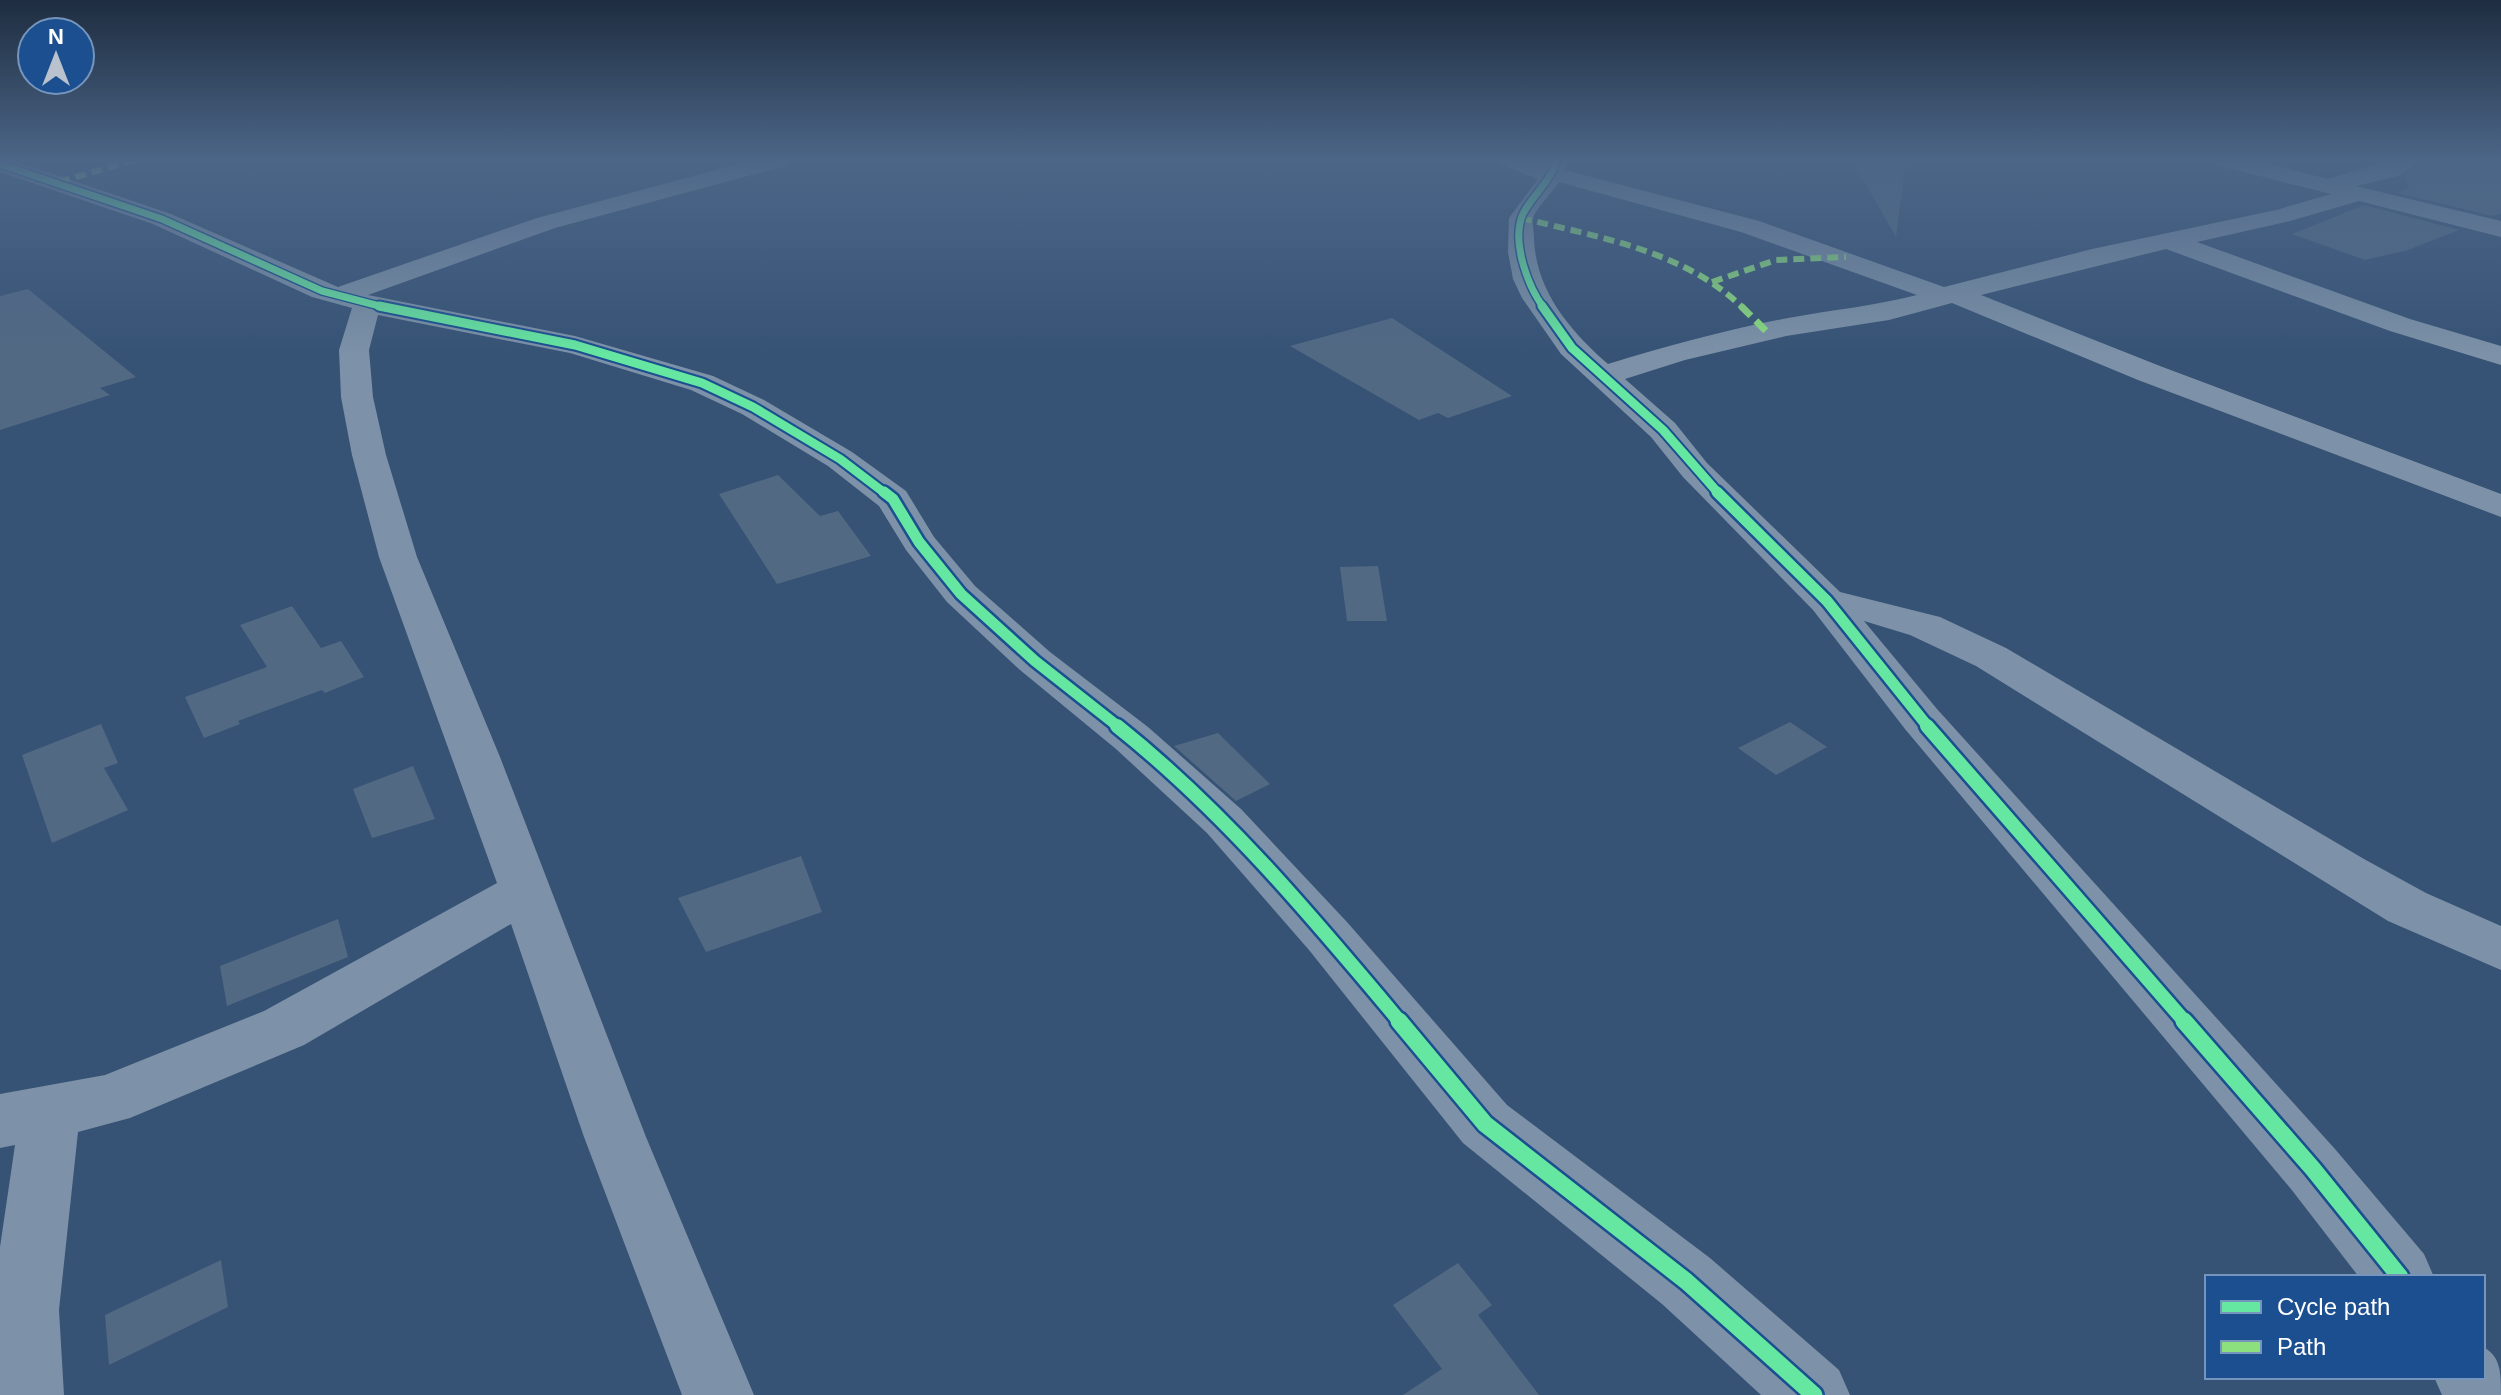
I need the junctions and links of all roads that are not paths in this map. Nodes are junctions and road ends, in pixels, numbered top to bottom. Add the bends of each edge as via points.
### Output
1 (175, 225) edge
2 (541, 225) edge
3 (1521, 225) edge
4 (1750, 225) edge
5 (2238, 225) edge
6 (2167, 240) junction
7 (1946, 294) junction
8 (353, 299) junction
9 (2501, 356) edge
10 (1605, 375) junction
11 (2501, 506) edge
12 (1827, 601) junction
13 (524, 892) junction
14 (2501, 949) edge
15 (25, 1117) edge
16 (2398, 1275) edge
17 (28, 1395) edge
18 (718, 1395) edge
19 (1814, 1395) edge

1 - 8 street
2 - 8 street
3 - 10 street via 1521,252 1536,298 1572,348
4 - 7 street
5 - 6 street
6 - 7 street
6 - 9 street
7 - 10 street via 1889,311 1715,343
7 - 11 street
8 - 13 street via 357,397 398,557
8 - 19 street via 575,345 702,383 753,407 851,467 893,499 961,594 1224,821 1485,1124 1686,1281
10 - 12 street
12 - 14 street via 1925,626 1991,657 2358,879
12 - 16 street via 1921,719 2313,1169
13 - 15 street via 284,1028 109,1100
13 - 18 street
15 - 17 street

